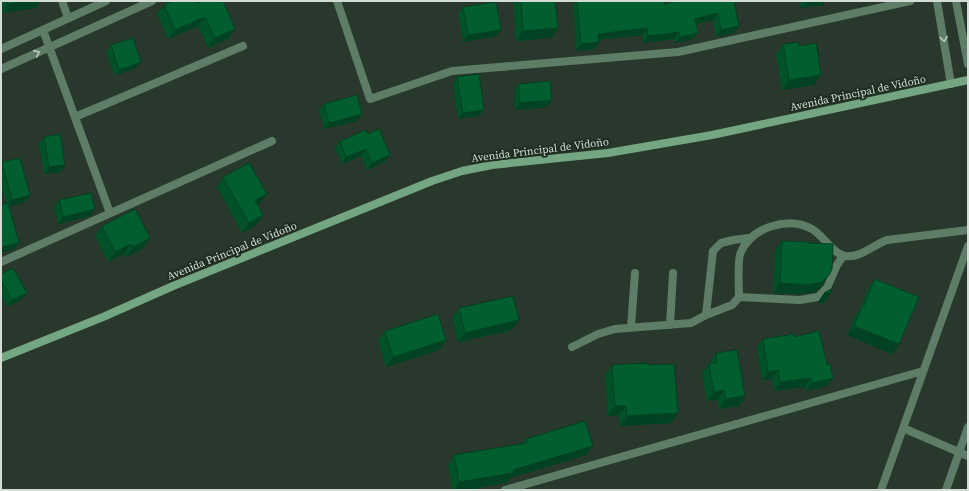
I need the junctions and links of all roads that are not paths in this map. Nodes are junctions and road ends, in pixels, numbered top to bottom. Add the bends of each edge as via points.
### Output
1 (62, 1) edge
2 (106, 1) edge
3 (152, 1) edge
4 (337, 1) edge
5 (910, 1) edge
6 (937, 1) edge
7 (956, 1) edge
8 (68, 18) junction
9 (43, 30) junction
10 (243, 46) dead end
11 (50, 47) junction
12 (1, 49) edge
13 (968, 64) edge
14 (1, 69) edge
15 (968, 80) edge
16 (951, 84) junction
17 (75, 117) junction
18 (272, 141) dead end
19 (110, 213) junction
20 (968, 230) edge
21 (750, 238) junction
22 (968, 246) edge
23 (844, 256) junction
24 (1, 262) edge
25 (635, 273) dead end
26 (673, 274) dead end
27 (739, 297) junction
28 (706, 314) junction
29 (670, 325) junction
30 (631, 327) junction
31 (572, 347) dead end
32 (1, 358) edge
33 (923, 371) junction
34 (968, 427) edge
35 (903, 428) junction
36 (959, 452) junction
37 (968, 456) edge
38 (505, 490) edge
39 (881, 490) edge
40 (946, 490) edge

1 - 8 street
2 - 8 street
3 - 11 street
4 - 5 street via 370,99 452,71 678,52
6 -> 16 street
7 - 13 street
8 - 9 street
9 - 11 street
9 - 12 street
10 - 17 street
14 -> 11 street
11 - 17 street
15 - 16 main road, Avenida Principal de Vidoño
16 - 32 main road, Avenida Principal de Vidoño via 712,135 608,153 500,164 462,171 173,286
17 - 19 street
18 - 19 street
19 - 24 street
20 - 23 street via 887,240 855,255
21 - 23 street via 760,230 776,225 798,224 812,229 835,252
21 - 27 street via 740,253
21 - 28 street via 721,242 713,251
22 - 33 street
23 - 27 street via 827,288 818,297 800,300
25 - 30 street
26 - 29 street
27 - 28 street via 732,305
28 - 29 street via 691,323
29 - 30 street
30 - 31 street via 598,334
33 - 35 street
33 - 38 street
34 - 36 street
35 - 36 street
35 - 39 street
36 - 37 street
36 - 40 street

